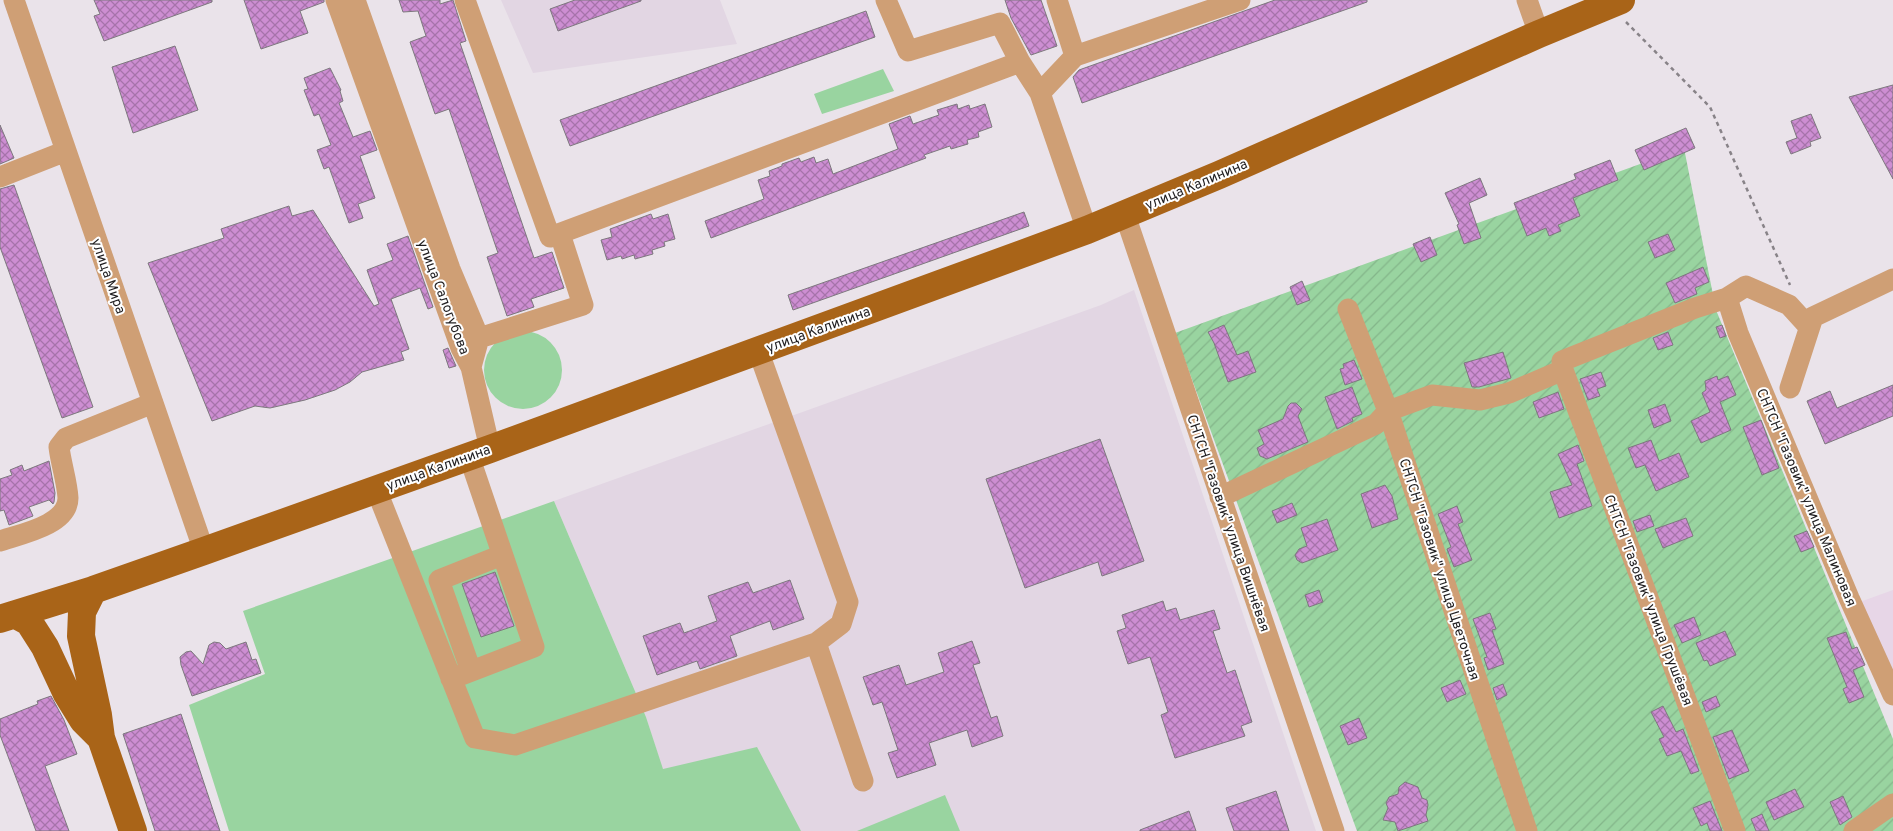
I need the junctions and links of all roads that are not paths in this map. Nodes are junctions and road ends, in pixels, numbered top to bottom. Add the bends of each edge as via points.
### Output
1 (14, 0) edge
2 (351, 0) edge
3 (465, 0) edge
4 (886, 0) edge
5 (1057, 0) edge
6 (1240, 0) edge
7 (1527, 0) edge
8 (1623, 10) edge
9 (1539, 34) junction
10 (1075, 56) junction
11 (1020, 62) junction
12 (1040, 93) junction
13 (66, 151) junction
14 (0, 177) edge
15 (1125, 215) junction
16 (1087, 230) junction
17 (560, 234) junction
18 (1893, 279) edge
19 (1727, 298) junction
20 (1348, 310) dead end
21 (1809, 327) junction
22 (480, 338) junction
23 (758, 350) junction
24 (471, 367) junction
25 (1563, 370) junction
26 (1790, 388) dead end
27 (153, 403) junction
28 (1388, 411) junction
29 (479, 453) junction
30 (376, 490) junction
31 (1220, 496) junction
32 (0, 541) edge
33 (204, 551) junction
34 (502, 555) junction
35 (93, 590) junction
36 (8, 617) edge
37 (816, 643) junction
38 (471, 671) junction
39 (451, 679) junction
40 (1893, 695) edge
41 (101, 738) junction
42 (864, 781) dead end
43 (1893, 804) edge
44 (133, 831) edge
45 (1334, 831) edge
46 (1528, 831) edge
47 (1735, 831) edge
48 (1854, 831) edge

1 - 13 street, улица Мира
2 - 22 street, улица Салогубова via 450,269
2 - 24 street, улица Салогубова via 457,339
3 - 17 street via 550,237
4 - 11 street via 908,51 1000,23
5 - 10 street
6 - 10 street
7 - 9 street
8 - 9 main road, улица Калинина
9 - 15 main road, улица Калинина
10 - 12 street
11 - 12 street
11 - 17 street
12 - 16 street
13 - 14 street
13 - 27 street, улица Мира
15 - 16 main road, улица Калинина
15 - 31 street, СНТСН "Газовик" улица Вишнёвая
16 - 23 main road, улица Калинина
17 - 22 street via 584,305
18 - 21 street via 1813,317
19 - 21 street via 1746,286 1789,305
19 - 25 street via 1562,361
19 - 40 street, СНТСН "Газовик" улица Малиновая via 1738,333
20 - 28 street, СНТСН "Газовик" улица Цветочная
21 - 26 street
22 - 24 street, улица Салогубова
23 - 29 main road, улица Калинина
23 - 37 street via 848,602 841,624
24 - 29 street
25 - 28 street via 1509,393 1480,400 1432,395
25 - 47 street, СНТСН "Газовик" улица Грушёвая
27 - 32 street via 66,438 59,447 68,498 66,510 55,520
27 - 33 street, улица Мира
28 - 31 street via 1376,424
28 - 46 street, СНТСН "Газовик" улица Цветочная
29 - 30 main road, улица Калинина
29 - 34 street
30 - 33 main road, улица Калинина
30 - 39 street
31 - 45 street, СНТСН "Газовик" улица Вишнёвая
33 - 35 main road, улица Калинина
34 - 38 street via 439,580
34 - 38 street via 534,647
35 - 36 main road, улица Калинина
35 - 41 main road via 82,612 81,636
36 - 41 main road via 29,622 46,647 66,694 83,720
37 - 39 street via 515,745 475,738
37 - 42 street
38 - 39 street
41 - 44 main road
43 - 48 street

